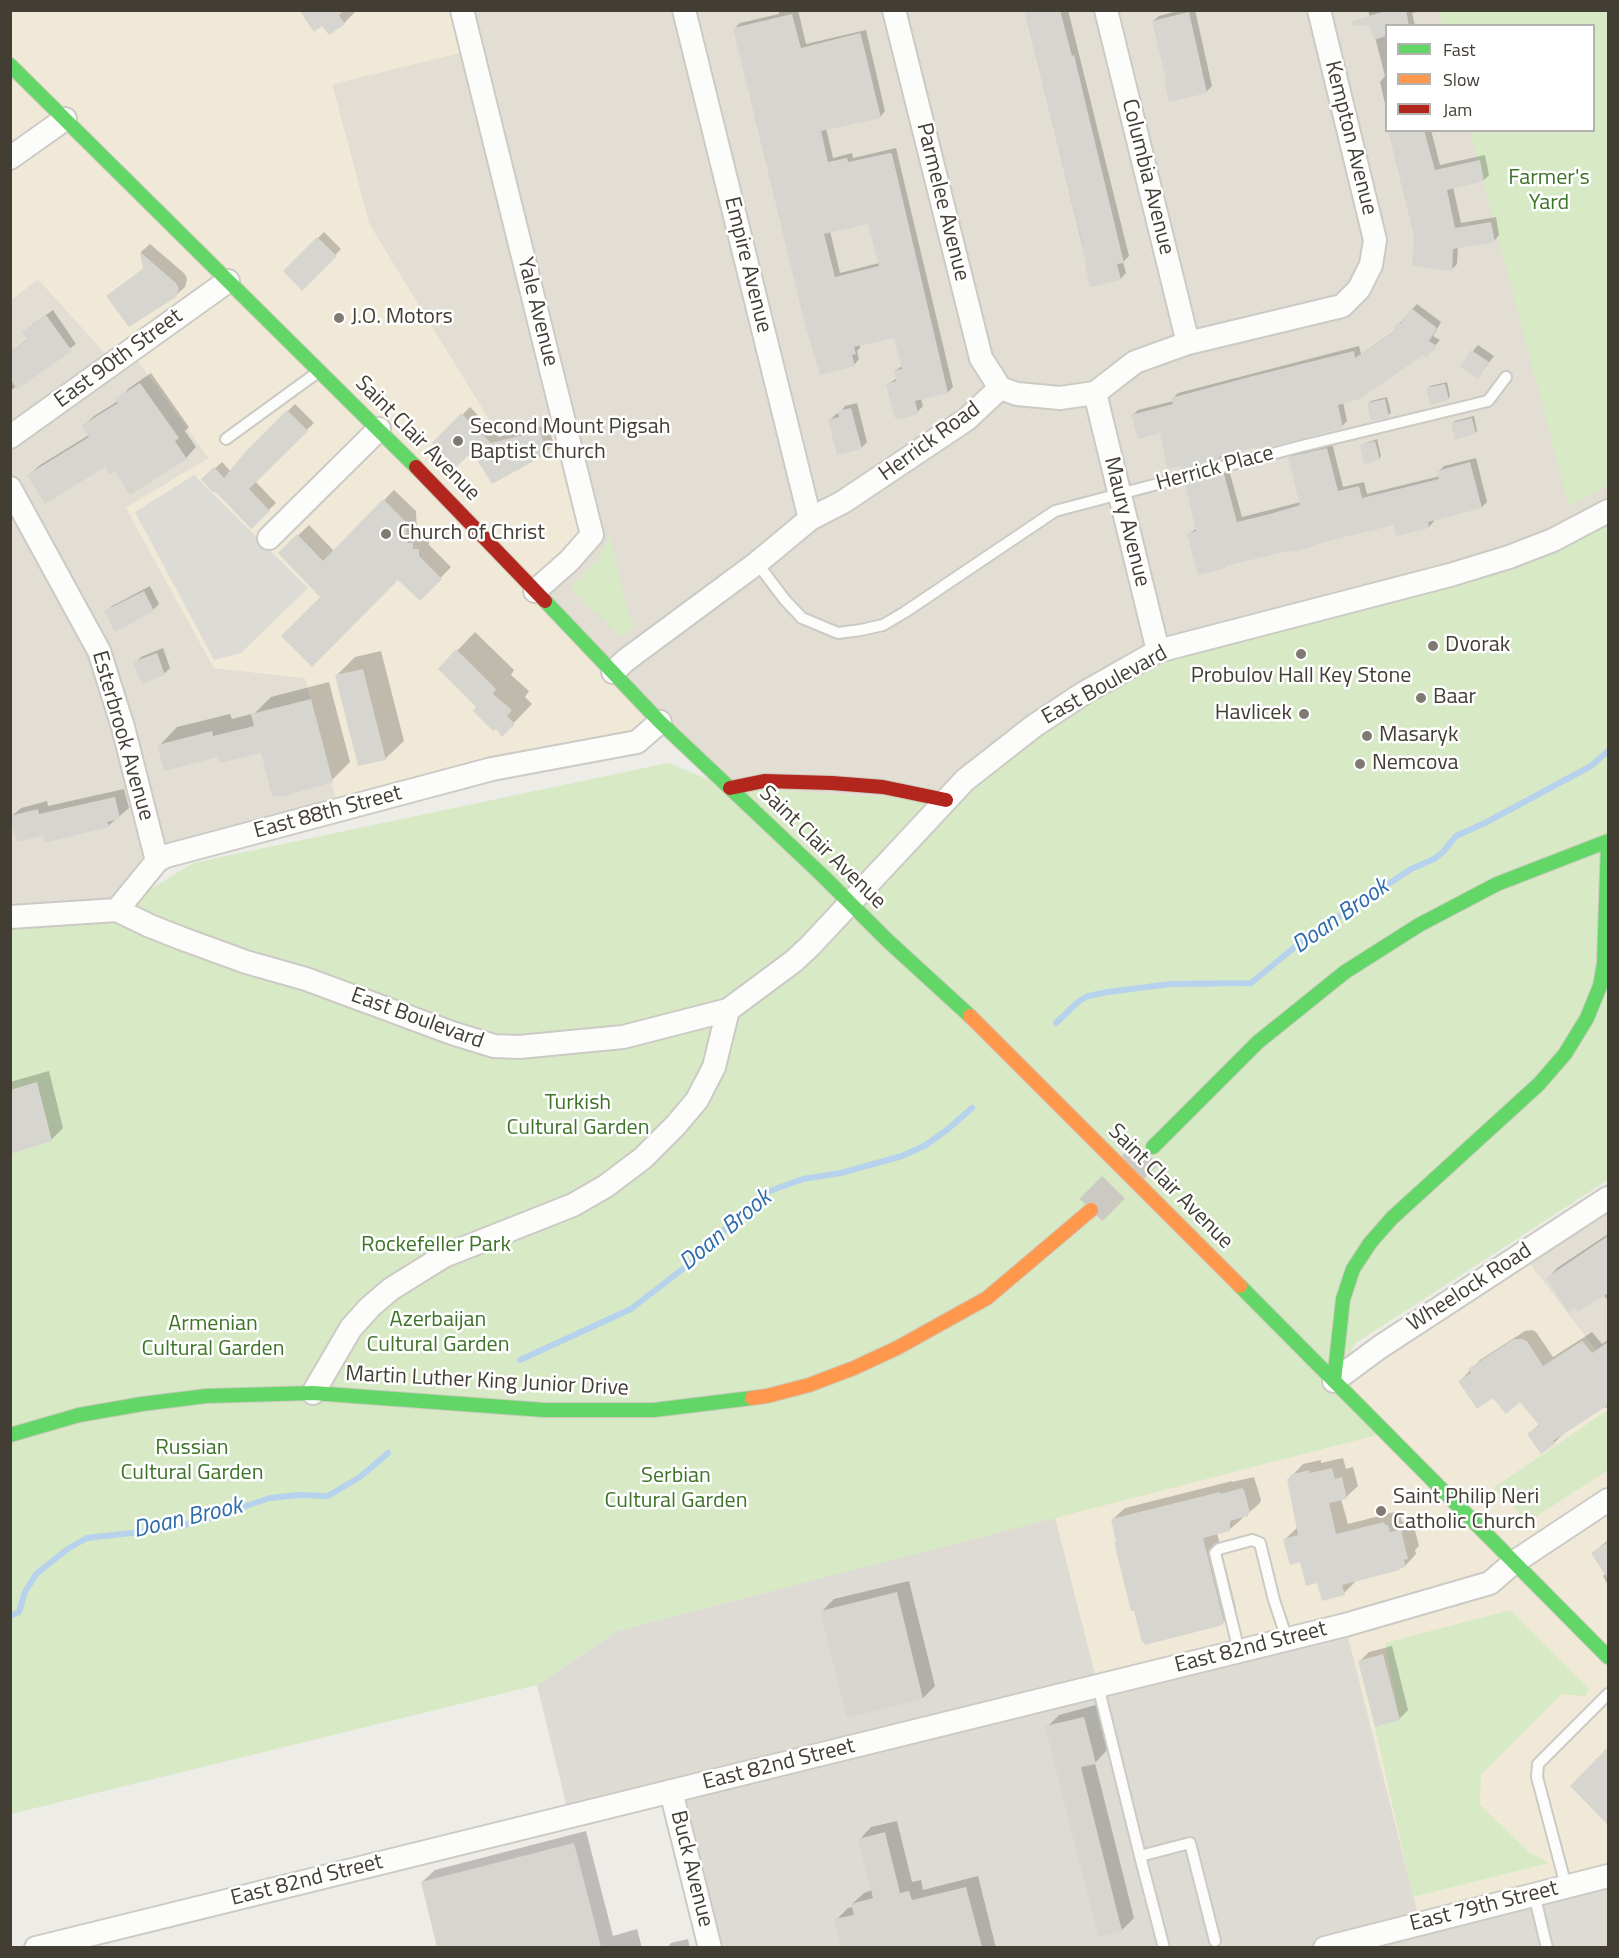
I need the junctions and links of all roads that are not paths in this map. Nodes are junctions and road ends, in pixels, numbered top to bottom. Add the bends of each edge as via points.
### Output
1 (462, 10) edge
2 (684, 10) edge
3 (894, 10) edge
4 (1106, 10) edge
5 (1318, 10) edge
6 (10, 65) edge
7 (65, 119) junction
8 (10, 158) edge
9 (1371, 265) joint
10 (228, 281) junction
11 (1188, 343) junction
12 (319, 371) junction
13 (1506, 377) dead end
14 (1000, 388) junction
15 (1095, 393) junction
16 (379, 429) junction
17 (10, 437) edge
18 (226, 439) dead end
19 (10, 488) edge
20 (1119, 494) junction
21 (1608, 511) edge
22 (810, 519) junction
23 (269, 538) dead end
24 (757, 563) junction
25 (535, 591) junction
26 (1158, 651) junction
27 (613, 672) junction
28 (660, 722) junction
29 (730, 788) junction
30 (946, 801) junction
31 (1608, 841) edge
32 (157, 861) junction
33 (850, 903) junction
34 (117, 910) junction
35 (10, 917) edge
36 (728, 1010) junction
37 (1153, 1147) tunnel mouth
38 (1608, 1198) edge
39 (1091, 1210) tunnel mouth
40 (1334, 1381) junction
41 (313, 1394) junction
42 (10, 1435) edge
43 (1608, 1500) edge
44 (1514, 1563) junction
45 (1287, 1640) junction
46 (1239, 1651) junction
47 (1608, 1657) edge
48 (1098, 1686) junction
49 (1608, 1694) edge
50 (671, 1791) junction
51 (1140, 1857) junction
52 (1608, 1876) edge
53 (1566, 1886) junction
54 (1534, 1894) junction
55 (1215, 1941) dead end
56 (1376, 1941) edge
57 (36, 1947) edge
58 (710, 1947) edge
59 (1164, 1947) edge
60 (1325, 1947) edge
61 (1547, 1947) edge

1 - 25 street, Yale Avenue via 592,535
2 - 22 street, Empire Avenue
3 - 14 street, Parmelee Avenue via 981,358
4 - 11 street, Columbia Avenue
5 - 9 street, Kempton Avenue via 1375,240
6 - 7 main road, Saint Clair Avenue
7 - 8 street
7 - 10 main road, Saint Clair Avenue
9 - 11 street, Herrick Road via 1359,289 1342,306
10 - 12 main road, Saint Clair Avenue
10 - 17 street, East 90th Street
11 - 15 street, Herrick Road via 1135,362
12 - 16 main road, Saint Clair Avenue
12 - 18 lane
13 - 20 lane, Herrick Place via 1488,401
14 - 15 street, Herrick Road via 1017,394 1060,398
14 - 22 street, Herrick Road via 968,419 843,502
15 - 20 street, Maury Avenue
16 - 23 street
16 - 25 main road, Saint Clair Avenue
19 - 32 street, Esterbrook Avenue via 99,651
20 - 24 lane, Herrick Place via 1055,511 905,612 883,625 861,630 838,633 802,618
20 - 26 street, Maury Avenue
21 - 26 street, East Boulevard via 1553,540 1509,557
22 - 24 street, Herrick Road
24 - 27 street, Herrick Road
25 - 27 main road, Saint Clair Avenue
26 - 30 street, East Boulevard via 1034,726 965,780
27 - 28 main road, Saint Clair Avenue
28 - 29 main road, Saint Clair Avenue
28 - 32 street, East 88th Street via 637,742 492,769
29 - 30 main road via 764,781 832,783 883,787
29 - 33 main road, Saint Clair Avenue
30 - 33 street, East Boulevard
31 - 37 main road via 1460,902 1345,972 1258,1042
31 - 40 main road via 1604,964 1587,1018 1565,1054 1539,1084 1392,1218 1370,1243 1353,1269 1342,1299
32 - 34 street
33 - 36 street, East Boulevard via 794,961
33 - 40 main road, Saint Clair Avenue via 990,1034
34 - 35 street
34 - 36 street, East Boulevard via 246,962 306,979 494,1046 623,1037
36 - 41 street via 714,1067 704,1089 643,1158 573,1205 444,1256 391,1289 351,1328
38 - 40 street, Wheelock Road
39 - 41 main road, Martin Luther King Junior Drive via 987,1298 862,1364 767,1396 654,1410 566,1410
40 - 44 main road, Saint Clair Avenue
41 - 42 main road, Martin Luther King Junior Drive via 206,1396 142,1404 79,1415
43 - 44 street, East 82nd Street
44 - 45 street, East 82nd Street via 1490,1582
44 - 47 main road, Saint Clair Avenue
45 - 46 street, East 82nd Street
45 - 46 lane via 1260,1543 1252,1540 1215,1553
46 - 48 street, East 82nd Street
48 - 50 street, East 82nd Street
48 - 51 lane
49 - 53 lane via 1538,1764 1537,1777
50 - 57 street, East 82nd Street
50 - 58 street, Buck Avenue
51 - 55 lane via 1190,1843
51 - 59 lane
52 - 53 street, East 79th Street
53 - 54 street, East 79th Street
54 - 56 street, East 79th Street
54 - 61 lane
56 - 60 street, East 79th Street

